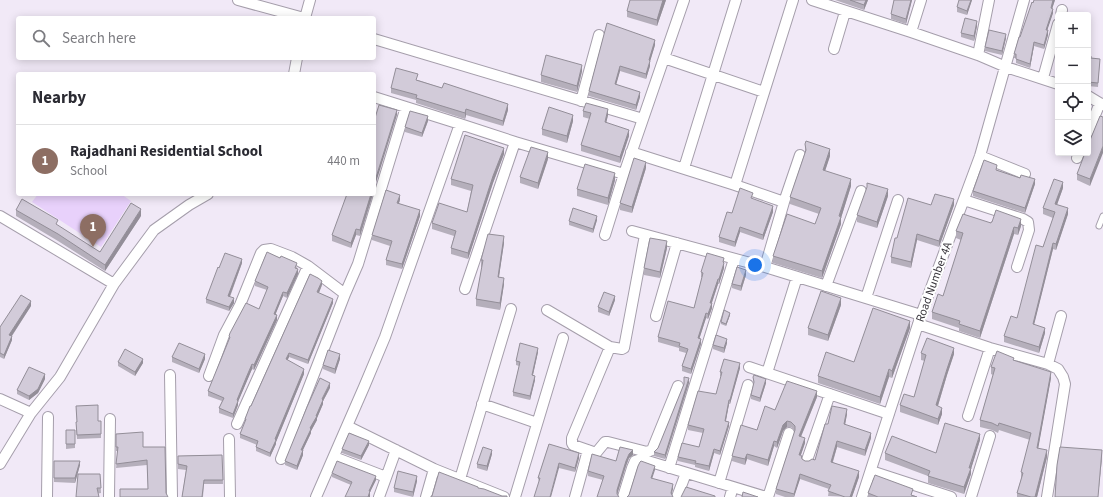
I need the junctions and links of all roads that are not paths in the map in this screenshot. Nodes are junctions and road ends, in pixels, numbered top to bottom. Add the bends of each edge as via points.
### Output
1 (238, 0) edge
2 (310, 0) edge
3 (684, 0) edge
4 (736, 0) edge
5 (793, 0) edge
6 (812, 0) edge
7 (921, 0) edge
8 (989, 0) edge
9 (1024, 0) edge
10 (830, 3) edge
11 (845, 12) junction
12 (297, 16) edge
13 (305, 16) edge
14 (911, 32) junction
15 (599, 35) dead end
16 (1055, 35) edge
17 (376, 40) edge
18 (834, 49) dead end
19 (978, 55) junction
20 (664, 58) junction
21 (297, 60) edge
22 (1006, 67) junction
23 (296, 72) edge
24 (712, 74) junction
25 (1043, 78) junction
26 (1055, 83) edge
27 (764, 92) junction
28 (376, 98) edge
29 (1091, 98) edge
30 (581, 101) junction
31 (1102, 104) edge
32 (406, 107) junction
33 (643, 119) junction
34 (460, 124) junction
35 (1091, 126) edge
36 (515, 142) junction
37 (632, 152) junction
38 (800, 155) dead end
39 (980, 156) junction
40 (684, 168) junction
41 (624, 174) junction
42 (1025, 174) dead end
43 (735, 185) junction
44 (861, 191) dead end
45 (205, 196) edge
46 (898, 200) dead end
47 (964, 200) junction
48 (784, 202) junction
49 (0, 216) edge
50 (1103, 216) edge
51 (1100, 226) dead end
52 (632, 231) dead end
53 (605, 235) dead end
54 (644, 235) junction
55 (677, 243) junction
56 (734, 259) junction
57 (308, 266) junction
58 (765, 267) junction
59 (1017, 267) dead end
60 (796, 277) junction
61 (114, 284) junction
62 (826, 286) junction
63 (465, 289) dead end
64 (345, 294) junction
65 (866, 298) junction
66 (511, 309) dead end
67 (547, 310) dead end
68 (656, 316) dead end
69 (1061, 316) dead end
70 (920, 320) junction
71 (563, 338) dead end
72 (610, 347) junction
73 (990, 348) junction
74 (1048, 364) junction
75 (749, 367) dead end
76 (767, 373) junction
77 (170, 375) dead end
78 (209, 376) dead end
79 (748, 385) dead end
80 (678, 386) dead end
81 (830, 394) junction
82 (0, 399) edge
83 (482, 404) junction
84 (31, 413) junction
85 (889, 414) junction
86 (968, 416) dead end
87 (48, 417) dead end
88 (110, 419) dead end
89 (537, 423) junction
90 (237, 424) dead end
91 (347, 426) junction
92 (789, 432) dead end
93 (990, 436) dead end
94 (229, 439) dead end
95 (396, 450) junction
96 (588, 450) junction
97 (334, 456) junction
98 (282, 459) dead end
99 (807, 460) edge
100 (1, 462) edge
101 (669, 468) junction
102 (434, 469) junction
103 (871, 471) junction
104 (686, 473) junction
105 (386, 477) junction
106 (460, 479) junction
107 (719, 483) junction
108 (733, 487) junction
109 (486, 493) edge
110 (47, 497) edge
111 (109, 497) edge
112 (172, 497) edge
113 (230, 497) edge
114 (316, 497) edge
115 (379, 497) edge
116 (426, 497) edge
117 (504, 497) edge
118 (515, 497) edge
119 (575, 497) edge
120 (623, 497) edge
121 (677, 497) edge
122 (730, 497) edge
123 (767, 497) edge
124 (862, 497) edge
125 (951, 497) edge
126 (971, 497) edge
127 (1047, 497) edge

1 - 12 street
2 - 13 street
3 - 20 street
4 - 24 street
5 - 27 street
6 - 10 street
7 - 14 street
8 - 19 street
9 - 22 street, Road Number 4A
10 - 11 street
11 - 14 street
11 - 18 street
14 - 19 street
15 - 30 street
16 - 25 street
17 - 30 street
19 - 22 street
20 - 24 street
20 - 33 street
21 - 23 street
22 - 25 street
22 - 39 street, Road Number 4A
24 - 27 street
24 - 40 street
25 - 26 street
27 - 43 street
28 - 32 street
29 - 31 street
30 - 33 street
31 - 35 street
32 - 34 street
32 - 64 street via 358,264
33 - 37 street
34 - 36 street
34 - 91 street via 385,337
36 - 41 street
36 - 63 street
37 - 40 street
37 - 41 street
38 - 48 street
39 - 42 street
39 - 47 street, Road Number 4A
40 - 43 street
41 - 53 street
43 - 48 street
44 - 62 street
45 - 61 street via 154,230
46 - 65 street
47 - 59 street via 1028,222 1029,230
47 - 70 street, Road Number 4A
48 - 58 street
49 - 61 street
50 - 51 lane
52 - 54 street
54 - 55 street
54 - 72 street via 624,348
55 - 56 street
55 - 68 street
56 - 58 street
56 - 101 street
57 - 64 street
57 - 78 street via 271,249 261,253 224,335
57 - 90 street
58 - 60 street
60 - 62 street
60 - 76 street
61 - 84 street via 60,377
62 - 65 street
64 - 98 street
65 - 70 street
66 - 83 street
67 - 72 street
69 - 74 street
70 - 73 street
70 - 85 street, Road Number 4A
71 - 89 street
72 - 96 street via 572,438 573,445
73 - 74 street
73 - 86 street
74 - 127 street via 1058,369 1065,384
75 - 76 street
76 - 81 street
77 - 112 street
79 - 107 street
80 - 96 street via 652,450 647,452 605,442 596,453
81 - 85 street
81 - 99 street
82 - 84 street
83 - 89 street
83 - 106 street
84 - 100 street
85 - 103 street, Road Number 4A
87 - 110 street
88 - 111 street
89 - 118 street
91 - 95 street
91 - 97 street
92 - 123 street
93 - 126 street
94 - 113 street
95 - 102 street
95 - 105 street
96 - 119 street
97 - 105 street
97 - 114 street
101 - 104 street
101 - 120 street via 641,459 635,461
102 - 106 street
102 - 116 street
103 - 124 street, Road Number 4A
103 - 125 street
104 - 107 street
104 - 121 street
105 - 115 street
106 - 109 street
107 - 108 street
108 - 122 street
108 - 123 street
109 - 117 street

